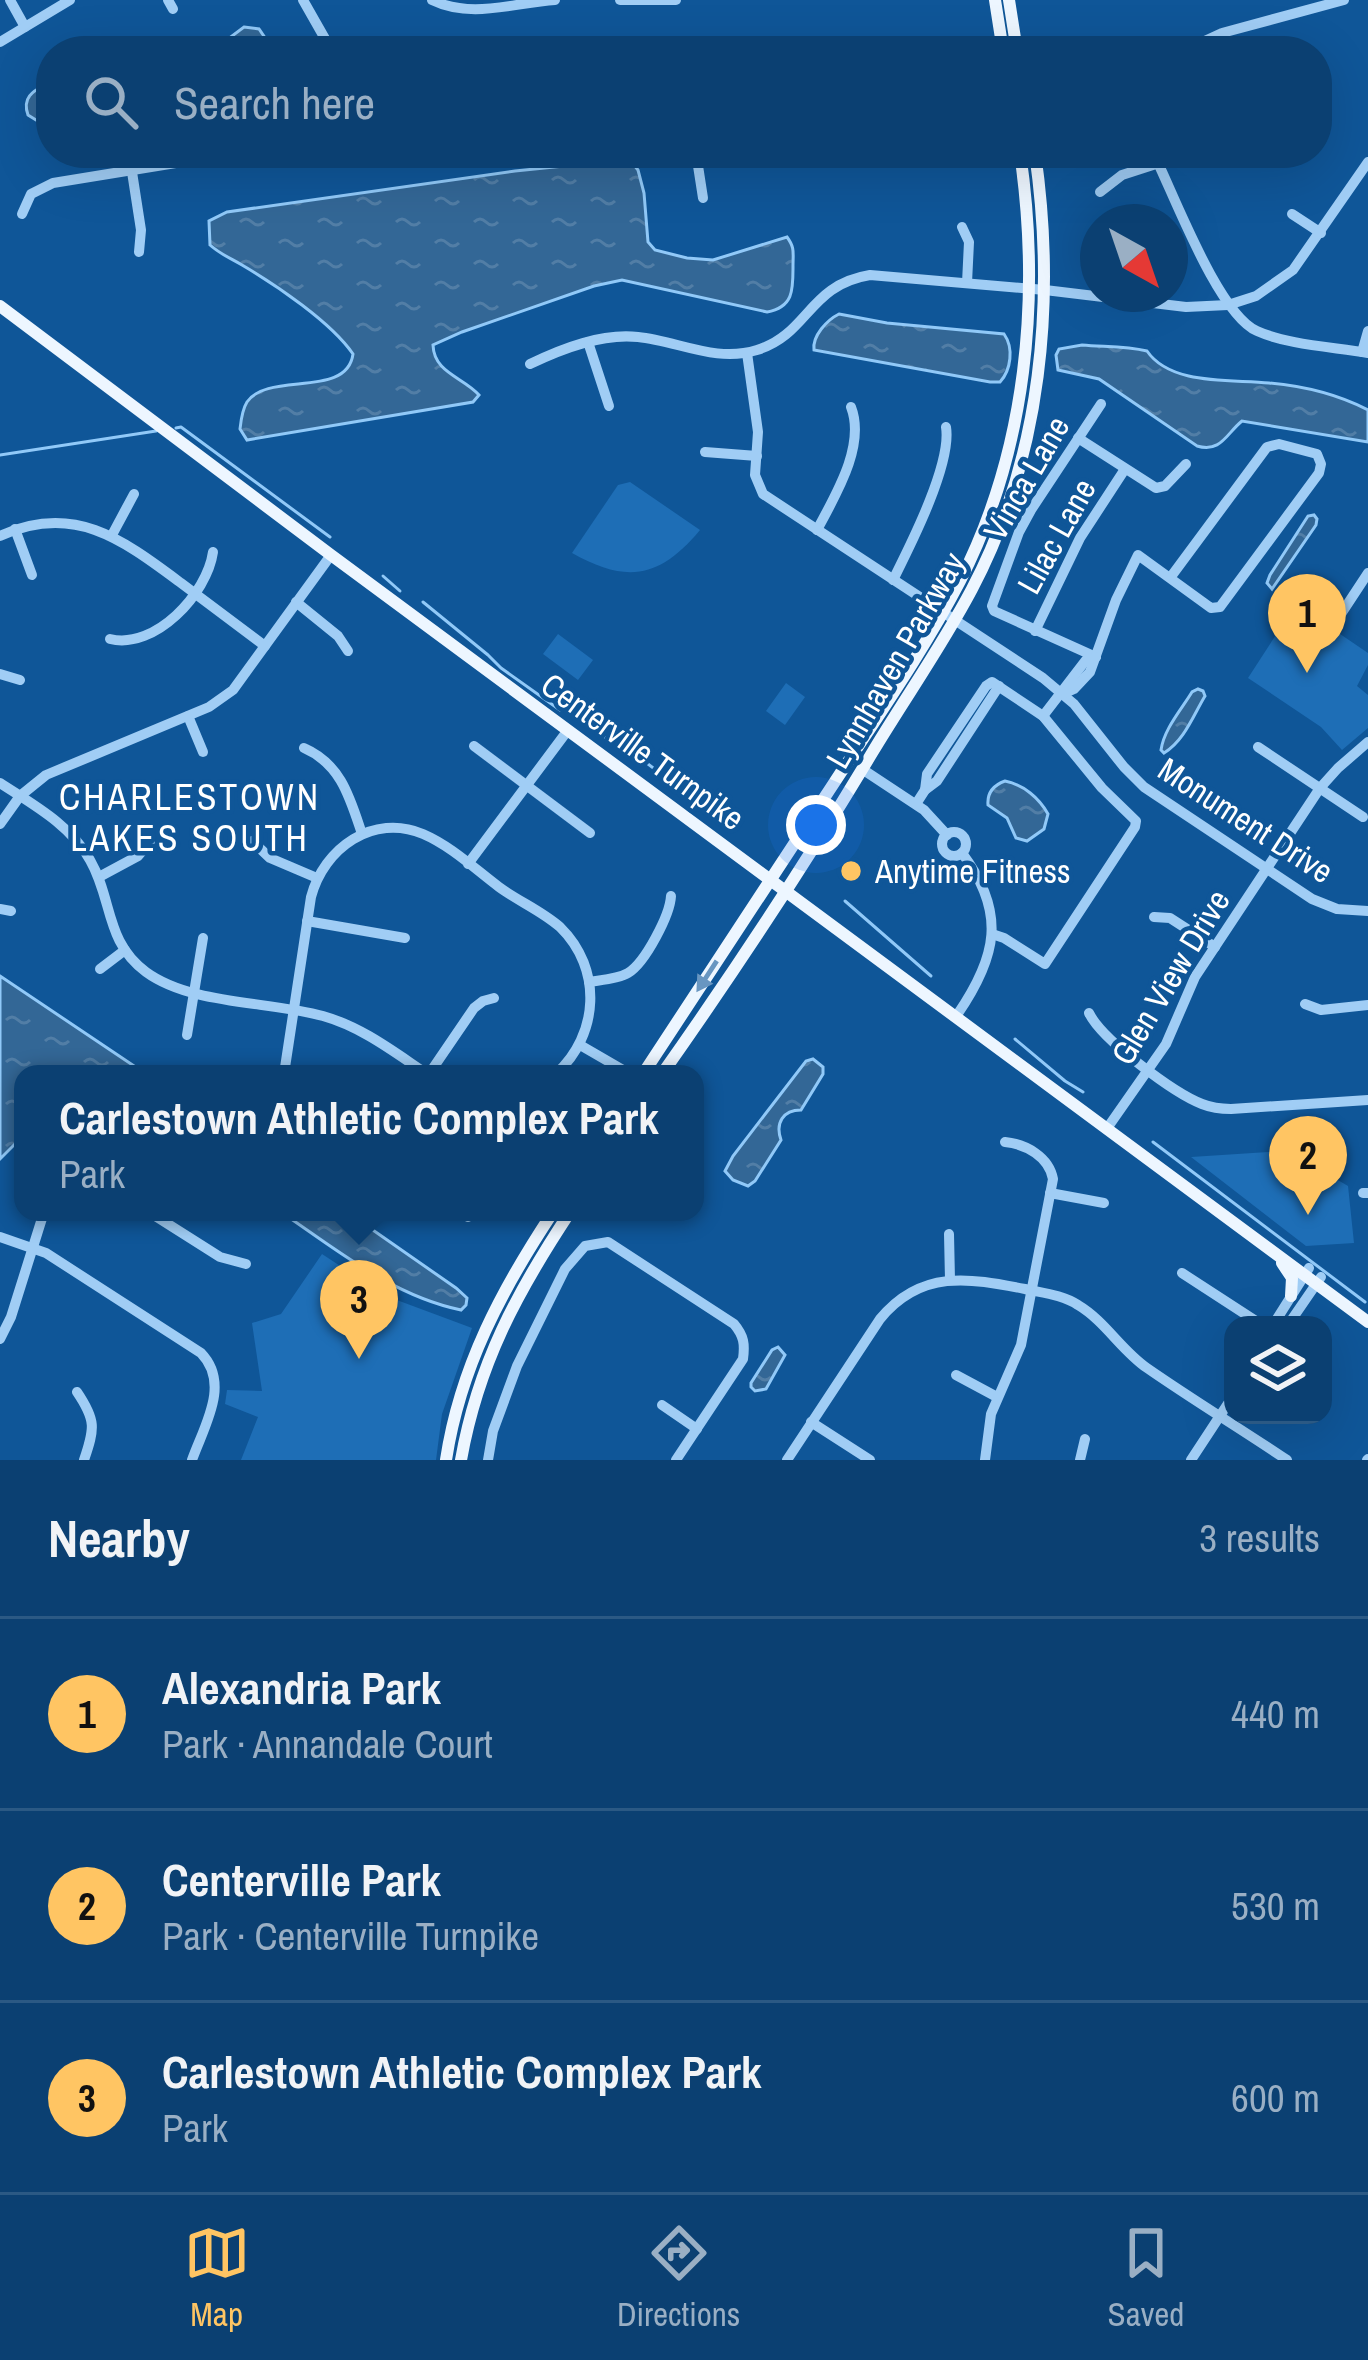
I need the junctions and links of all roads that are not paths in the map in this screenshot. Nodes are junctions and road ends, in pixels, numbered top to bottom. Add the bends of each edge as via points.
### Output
1 (10, 0) edge
2 (70, 0) edge
3 (303, 0) edge
4 (432, 0) edge
5 (555, 0) edge
6 (620, 0) edge
7 (676, 0) edge
8 (995, 0) edge
9 (1009, 0) edge
10 (1344, 0) edge
11 (25, 27) junction
12 (323, 36) edge
13 (1001, 36) edge
14 (1015, 36) edge
15 (1216, 36) edge
16 (0, 43) edge
17 (1368, 162) edge
18 (154, 168) edge
19 (698, 168) edge
20 (1026, 168) edge
21 (1029, 168) edge
22 (1144, 168) edge
23 (1161, 168) edge
24 (132, 172) junction
25 (1100, 191) dead end
26 (703, 198) dead end
27 (22, 214) dead end
28 (1292, 214) dead end
29 (962, 227) dead end
30 (1321, 232) junction
31 (139, 252) dead end
32 (852, 262) dead end
33 (856, 277) junction
34 (967, 283) junction
35 (1029, 288) junction
36 (1045, 290) junction
37 (1228, 305) junction
38 (0, 306) edge
39 (1368, 332) edge
40 (588, 342) junction
41 (1365, 352) edge
42 (747, 353) junction
43 (530, 364) dead end
44 (1101, 404) dead end
45 (609, 406) dead end
46 (851, 407) dead end
47 (946, 428) dead end
48 (1078, 438) junction
49 (705, 452) dead end
50 (757, 456) junction
51 (1186, 464) dead end
52 (1125, 469) junction
53 (134, 494) dead end
54 (15, 530) junction
55 (817, 530) junction
56 (0, 536) edge
57 (112, 536) junction
58 (213, 552) dead end
59 (332, 555) junction
60 (1368, 573) edge
61 (32, 575) dead end
62 (1170, 578) junction
63 (893, 580) junction
64 (195, 593) junction
65 (296, 602) junction
66 (1341, 614) dead end
67 (948, 617) junction
68 (1035, 631) junction
69 (110, 639) dead end
70 (265, 646) junction
71 (347, 651) dead end
72 (1096, 657) junction
73 (0, 674) edge
74 (20, 680) dead end
75 (1063, 694) junction
76 (188, 716) junction
77 (1043, 716) junction
78 (568, 730) junction
79 (1368, 742) edge
80 (474, 746) dead end
81 (1258, 747) dead end
82 (304, 748) dead end
83 (203, 752) dead end
84 (862, 769) junction
85 (0, 783) edge
86 (1140, 784) junction
87 (527, 785) junction
88 (1320, 788) junction
89 (20, 796) junction
90 (916, 804) junction
91 (1122, 808) junction
92 (1363, 817) dead end
93 (0, 824) edge
94 (590, 833) dead end
95 (362, 834) junction
96 (252, 841) dead end
97 (150, 842) dead end
98 (468, 864) junction
99 (1266, 869) junction
100 (99, 877) junction
101 (317, 878) junction
102 (771, 879) junction
103 (787, 890) junction
104 (671, 896) dead end
105 (1368, 911) edge
106 (1154, 917) dead end
107 (307, 921) junction
108 (992, 934) junction
109 (202, 938) dead end
110 (405, 938) dead end
111 (1215, 947) junction
112 (124, 950) junction
113 (100, 969) dead end
114 (589, 982) junction
115 (194, 993) junction
116 (494, 998) dead end
117 (1305, 1004) dead end
118 (1368, 1005) edge
119 (293, 1009) junction
120 (1089, 1013) dead end
121 (957, 1016) junction
122 (187, 1034) dead end
123 (580, 1045) junction
124 (285, 1065) edge
125 (413, 1065) edge
126 (434, 1065) edge
127 (563, 1065) edge
128 (614, 1065) edge
129 (649, 1065) edge
130 (668, 1065) edge
131 (1149, 1070) junction
132 (1368, 1100) edge
133 (1108, 1127) junction
134 (1005, 1142) dead end
135 (1050, 1193) junction
136 (1104, 1204) dead end
137 (41, 1221) edge
138 (163, 1221) edge
139 (547, 1221) edge
140 (564, 1221) edge
141 (949, 1234) dead end
142 (0, 1237) edge
143 (1264, 1245) junction
144 (33, 1247) junction
145 (246, 1264) dead end
146 (1181, 1273) dead end
147 (1313, 1276) junction
148 (950, 1280) junction
149 (1033, 1291) junction
150 (1291, 1296) junction
151 (1368, 1312) edge
152 (1248, 1316) edge
153 (1279, 1316) edge
154 (1293, 1316) edge
155 (1368, 1322) edge
156 (1, 1335) edge
157 (956, 1375) dead end
158 (76, 1392) dead end
159 (997, 1397) junction
160 (662, 1406) dead end
161 (1224, 1410) edge
162 (1220, 1416) junction
163 (812, 1422) junction
164 (697, 1429) junction
165 (1085, 1439) dead end
166 (84, 1460) edge
167 (192, 1460) edge
168 (446, 1460) edge
169 (461, 1460) edge
170 (488, 1460) edge
171 (676, 1460) edge
172 (787, 1460) edge
173 (871, 1460) edge
174 (985, 1460) edge
175 (1080, 1460) edge
176 (1191, 1460) edge
177 (1287, 1460) edge

1 - 11 street
2 - 11 street
3 - 12 street
4 - 5 street via 468,10
6 - 7 street
8 - 13 main road
9 - 14 main road
10 - 15 street
11 - 16 street
17 - 30 street
18 - 24 street
19 - 26 street
20 - 35 main road, Lynnhaven Parkway
21 - 36 main road, Lynnhaven Parkway via 1044,229
22 - 25 street
23 - 37 street
24 - 27 street via 53,183 27,200
24 - 31 street
28 - 30 street
29 - 34 street via 970,242
30 - 37 street via 1280,281
32 - 33 street
33 - 34 street
33 - 42 street via 822,295 781,339
34 - 35 street
35 - 36 street
35 - 67 main road, Lynnhaven Parkway via 1004,463
36 - 37 street via 1186,308
36 - 67 main road, Lynnhaven Parkway via 1023,452 991,547
37 - 41 street via 1263,334
38 - 59 main road, Centerville Turnpike
39 - 41 street
40 - 42 street via 637,337
40 - 43 street
40 - 45 street
42 - 50 street, Monument Drive
44 - 48 street, Vinca Lane
46 - 55 street via 852,448
47 - 63 street via 933,488
48 - 52 street
48 - 68 street, Vinca Lane via 1030,510 992,606
49 - 50 street
50 - 55 street, Monument Drive via 763,494
51 - 52 street via 1161,488
52 - 68 street, Lilac Lane
53 - 57 street
54 - 56 street
54 - 57 street via 61,523
54 - 61 street
55 - 63 street, Monument Drive
57 - 64 street
58 - 64 street
59 - 65 street
59 - 78 main road, Centerville Turnpike
60 - 66 street
62 - 62 street via 1211,608 1222,605 1319,473 1317,454 1267,447
62 - 72 street via 1138,555
63 - 67 street, Monument Drive
64 - 69 street via 163,627
64 - 70 street
65 - 70 street
65 - 71 street
67 - 75 street, Monument Drive
67 - 84 main road, Lynnhaven Parkway
67 - 102 main road, Lynnhaven Parkway
68 - 72 street, Vinca Lane
70 - 76 street via 224,699
72 - 75 street
73 - 74 street
75 - 77 street
75 - 86 street, Monument Drive
76 - 83 street
76 - 89 street via 46,775
77 - 90 street via 999,686
77 - 91 street
78 - 87 street
78 - 102 main road, Centerville Turnpike
79 - 88 street, Glen View Drive
80 - 87 street
81 - 88 street
82 - 95 street via 338,774
84 - 90 street
84 - 103 main road, Lynnhaven Parkway
85 - 89 street
86 - 91 street
86 - 99 street, Monument Drive
87 - 94 street
87 - 98 street
88 - 92 street
88 - 99 street, Glen View Drive
89 - 93 street
89 - 100 street via 77,841
90 - 108 street via 947,835 944,850 962,854 985,889
91 - 108 street via 1135,827 1045,964
95 - 98 street via 417,832
95 - 101 street via 340,846
96 - 101 street
97 - 100 street
98 - 114 street via 565,932
99 - 105 street, Monument Drive via 1324,905
99 - 111 street, Glen View Drive
100 - 112 street
101 - 107 street
102 - 103 main road, Centerville Turnpike
102 -> 129 main road, Lynnhaven Parkway
103 - 121 main road, Centerville Turnpike
103 - 130 main road, Lynnhaven Parkway
104 - 114 street via 634,968
106 - 111 street via 1170,918
107 - 110 street
107 - 119 street
108 - 121 street via 981,978
109 - 115 street
111 - 131 street, Glen View Drive
112 - 113 street
112 - 115 street via 149,974
114 - 123 street
115 - 119 street
115 - 122 street
116 - 126 street via 474,1008
117 - 118 street
119 - 124 street
119 - 125 street via 349,1026
120 - 131 street
121 - 133 main road, Centerville Turnpike
123 - 127 street
123 - 128 street
131 - 132 street via 1221,1109
131 - 133 street, Glen View Drive
133 - 143 main road, Centerville Turnpike
133 - 147 main road, Centerville Turnpike
134 - 135 street via 1047,1163
135 - 136 street
135 - 149 street
137 - 144 street
138 - 145 street
139 - 168 main road via 485,1327
140 - 169 main road via 502,1326
141 - 148 street
142 - 144 street
143 - 147 main road, Centerville Turnpike
143 - 150 main road via 1292,1278
144 - 156 street
144 - 167 street via 208,1360 216,1392
146 - 152 street
147 - 150 street
147 - 151 main road, Centerville Turnpike
147 - 154 street
147 - 155 main road, Centerville Turnpike
148 - 149 street
148 - 163 street via 892,1305
149 - 159 street via 1022,1345
149 - 162 street via 1082,1307 1133,1359
150 - 153 street
157 - 159 street
158 - 166 street via 93,1424
159 - 174 street
160 - 164 street
161 - 162 street
162 - 176 street
162 - 177 street
163 - 172 street
163 - 173 street
164 - 170 street via 743,1359 742,1334 649,1266 594,1242 565,1269 517,1366
164 - 171 street
165 - 175 street

